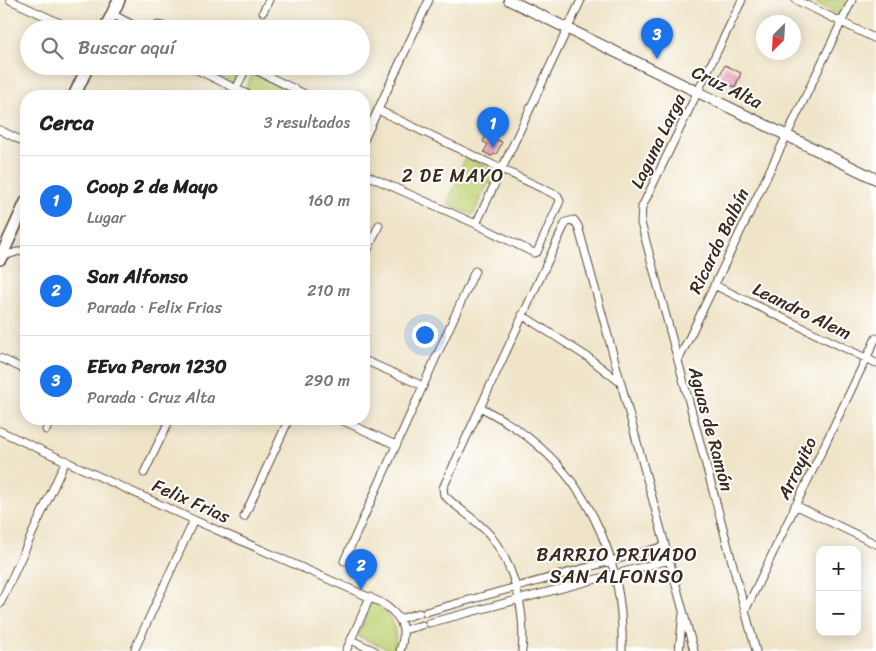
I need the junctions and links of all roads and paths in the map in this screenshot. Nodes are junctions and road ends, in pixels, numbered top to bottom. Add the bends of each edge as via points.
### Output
1 (10, 0) edge
2 (118, 0) edge
3 (269, 0) edge
4 (429, 0) edge
5 (509, 0) edge
6 (581, 0) edge
7 (742, 0) edge
8 (796, 0) edge
9 (852, 0) edge
10 (263, 12) dead end
11 (112, 14) junction
12 (53, 20) edge
13 (109, 20) edge
14 (124, 20) edge
15 (842, 22) junction
16 (568, 28) junction
17 (876, 39) edge
18 (84, 75) edge
19 (207, 75) edge
20 (243, 75) edge
21 (266, 75) edge
22 (236, 89) joint
23 (77, 90) edge
24 (297, 90) edge
25 (698, 91) junction
26 (378, 110) junction
27 (370, 127) edge
28 (0, 130) edge
29 (787, 135) junction
30 (20, 139) edge
31 (502, 169) junction
32 (370, 177) edge
33 (876, 179) edge
34 (641, 214) joint
35 (20, 215) edge
36 (476, 224) junction
37 (379, 226) dead end
38 (370, 245) edge
39 (20, 251) edge
40 (1, 258) edge
41 (475, 271) dead end
42 (714, 286) junction
43 (522, 315) junction
44 (876, 338) edge
45 (0, 358) edge
46 (866, 358) junction
47 (678, 362) junction
48 (370, 363) edge
49 (876, 363) edge
50 (20, 367) edge
51 (621, 383) junction
52 (423, 386) junction
53 (480, 407) junction
54 (48, 425) edge
55 (167, 425) edge
56 (286, 425) edge
57 (353, 425) edge
58 (46, 430) dead end
59 (0, 431) edge
60 (396, 445) junction
61 (66, 460) junction
62 (144, 473) dead end
63 (796, 505) junction
64 (244, 517) dead end
65 (194, 520) junction
66 (876, 544) edge
67 (665, 546) junction
68 (669, 560) junction
69 (344, 561) dead end
70 (612, 561) junction
71 (616, 574) junction
72 (516, 587) junction
73 (370, 597) junction
74 (519, 599) junction
75 (0, 604) edge
76 (683, 610) junction
77 (745, 611) junction
78 (399, 619) junction
79 (404, 630) junction
80 (351, 640) junction
81 (134, 651) edge
82 (346, 651) edge
83 (375, 651) edge
84 (400, 651) edge
85 (522, 651) edge
86 (622, 651) edge
87 (679, 651) edge
88 (694, 651) edge
89 (756, 651) edge

1 - 12 street
2 - 11 main road
3 - 10 street
4 - 26 street
5 - 16 main road, Cruz Alta
6 - 16 street
7 - 25 street, Laguna Larga
8 - 15 street
9 - 15 street, Ricardo Balbín
11 - 13 main road
11 - 14 street
15 - 17 street
15 - 29 street, Ricardo Balbín
16 - 25 main road, Cruz Alta
16 - 31 street
18 - 23 main road
19 - 22 street
20 - 22 street
21 - 24 street
25 - 29 main road, Cruz Alta
25 - 34 street, Laguna Larga
26 - 27 street
26 - 31 street
28 - 30 street
29 - 33 main road, Cruz Alta
29 - 42 street, Ricardo Balbín
31 - 36 street
31 - 36 street via 558,196 560,201 537,252
32 - 36 street
34 - 47 street, Aguas de Ramón
35 - 40 main road
37 - 38 street
39 - 40 street
41 - 52 street
42 - 46 street, Leandro Alem
42 - 47 street, Ricardo Balbín
43 - 51 street
43 - 51 street via 566,222 574,220
43 - 53 street
44 - 46 street, Arroyito
45 - 50 street
46 - 49 street, Leandro Alem
46 - 63 street, Arroyito
47 - 77 street, Aguas de Ramón
48 - 52 street
51 - 67 street
52 - 60 street
53 - 70 street via 529,438 558,466 592,516
53 - 72 street via 443,491 490,535
54 - 58 street
55 - 62 street
56 - 64 street
57 - 60 street
59 - 61 street, Felix Frias
60 - 69 street
61 - 65 street, Felix Frias
61 - 75 street
63 - 66 street
63 - 77 street, Arroyito
65 - 73 street, Felix Frias
65 - 81 street
67 - 68 street
67 - 70 street
68 - 71 street
68 - 76 street
70 - 71 street
70 - 72 street
71 - 74 street
71 - 86 street
72 - 74 street
72 - 78 street
73 - 78 street, Felix Frias via 389,607
73 - 80 street
74 - 79 street
74 - 85 street
76 - 87 street
76 - 88 street
77 - 89 street, Aguas de Ramón
78 - 79 street
79 - 84 street
80 - 82 street
80 - 83 street

